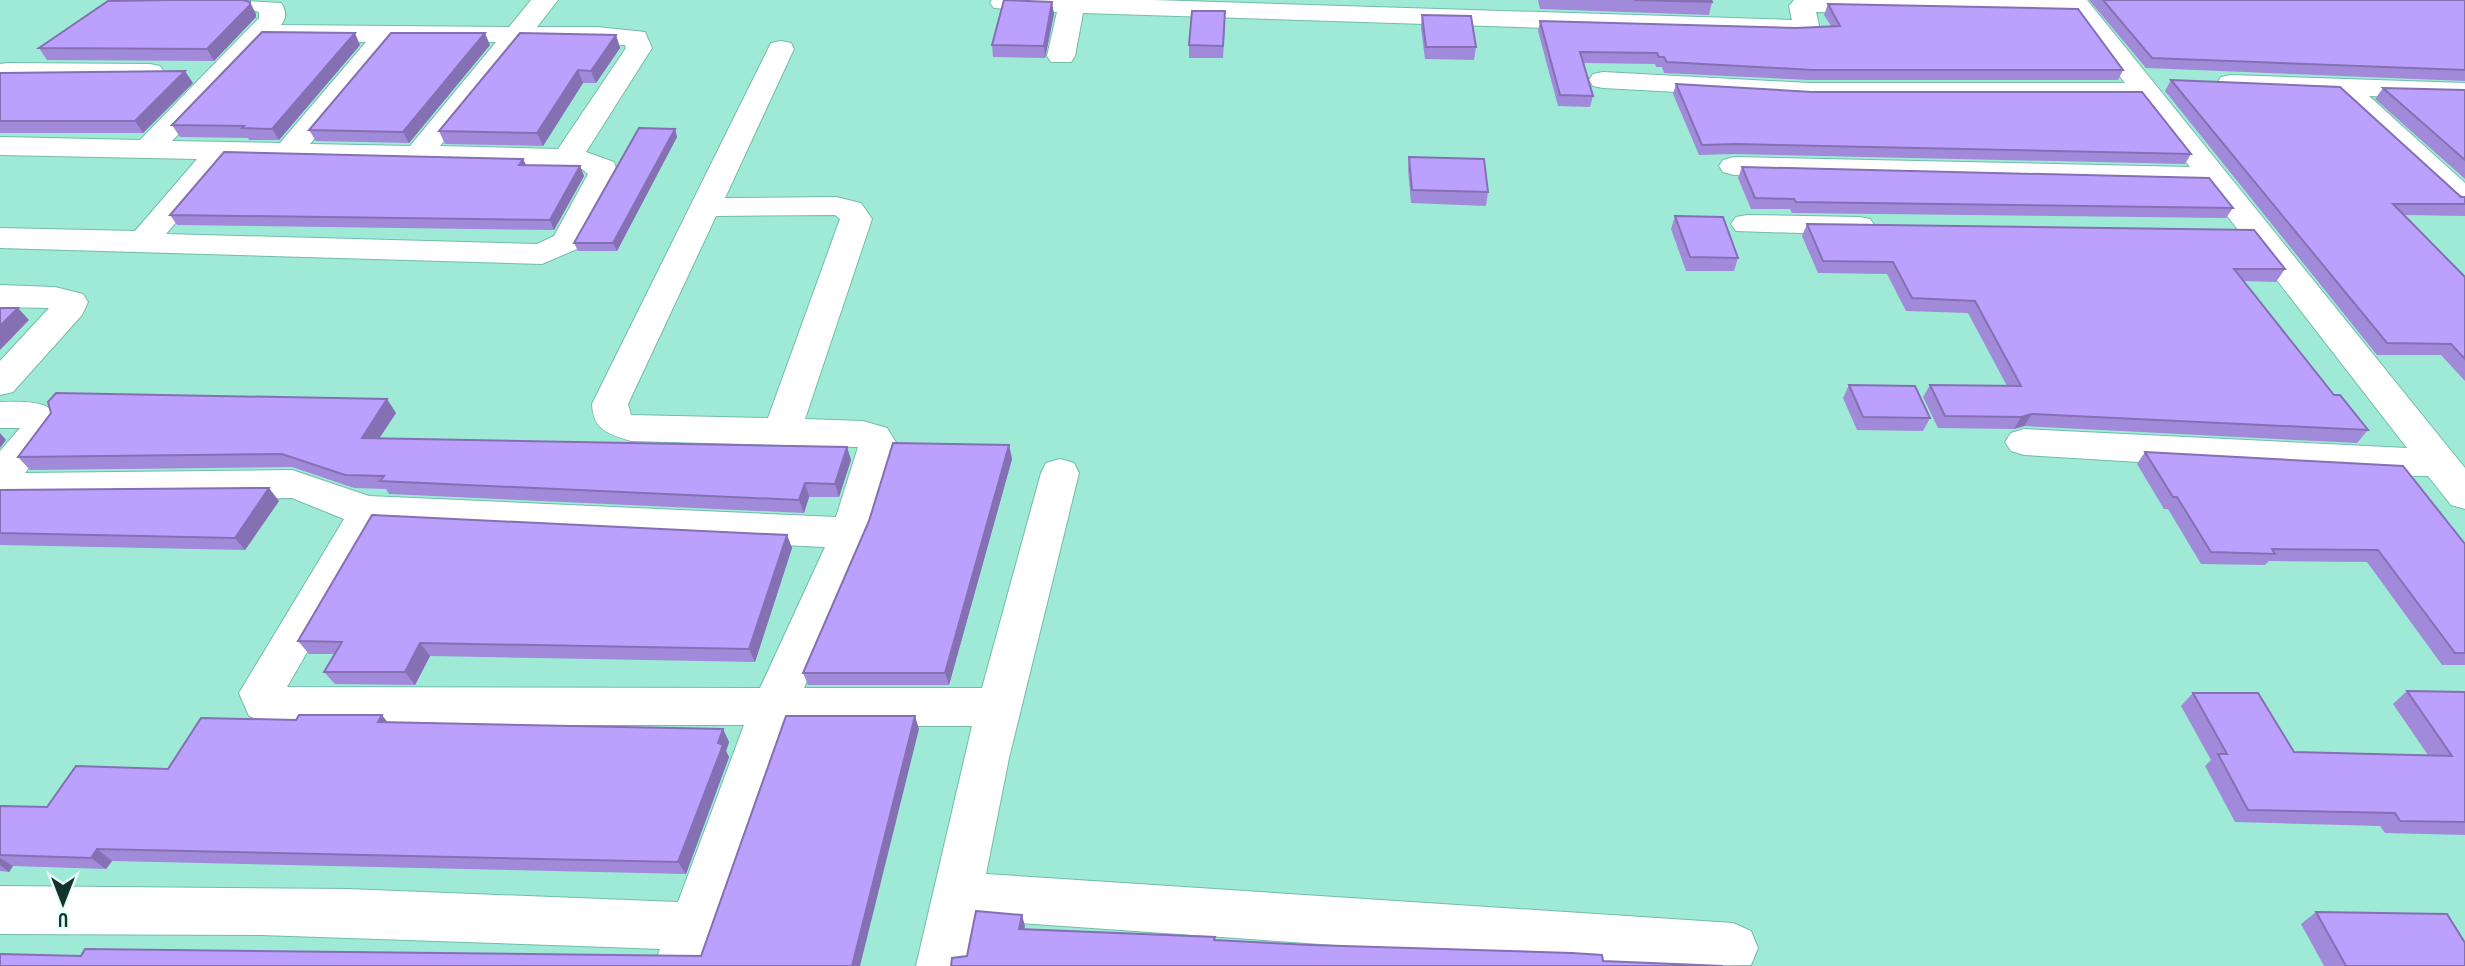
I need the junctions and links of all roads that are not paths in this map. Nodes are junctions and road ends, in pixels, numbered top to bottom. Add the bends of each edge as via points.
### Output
1 (545, 0) edge
2 (259, 1) edge
3 (1072, 2) edge
4 (1003, 3) edge
5 (2077, 4) edge
6 (1379, 7) edge
7 (1533, 10) edge
8 (260, 33) junction
9 (387, 34) junction
10 (516, 34) junction
11 (51, 43) edge
12 (781, 49) dead end
13 (1061, 56) dead end
14 (222, 72) junction
15 (4, 74) edge
16 (1603, 80) dead end
17 (2139, 85) junction
18 (2341, 86) junction
19 (2465, 91) edge
20 (0, 146) edge
21 (150, 148) junction
22 (221, 151) junction
23 (287, 153) junction
24 (416, 157) junction
25 (567, 158) junction
26 (1734, 166) dead end
27 (2214, 177) junction
28 (2465, 199) edge
29 (705, 207) junction
30 (1747, 225) dead end
31 (1885, 226) edge
32 (2216, 231) edge
33 (2257, 231) junction
34 (0, 238) edge
35 (142, 241) junction
36 (0, 296) edge
37 (0, 383) edge
38 (0, 415) edge
39 (782, 432) junction
40 (2024, 442) dead end
41 (2439, 462) junction
42 (1060, 473) dead end
43 (0, 477) edge
44 (0, 487) edge
45 (2465, 495) edge
46 (369, 511) junction
47 (851, 533) junction
48 (773, 708) junction
49 (1000, 708) junction
50 (957, 895) junction
51 (0, 910) edge
52 (687, 946) edge
53 (1732, 948) dead end
54 (942, 966) edge

1 - 10 street
2 - 8 street via 272,8
3 - 4 street
3 - 6 street
3 - 13 street
5 - 7 street via 1807,4 1802,6 1806,25 1793,28
5 - 17 street
6 - 7 street
8 - 9 street
8 - 14 street
9 - 10 street
9 - 23 street
10 - 24 street
10 - 25 street via 639,39 639,48
11 - 15 street
12 - 29 street
14 - 15 street
14 - 21 street
16 - 17 street via 1809,91
17 - 18 street via 2190,81
17 - 27 street
18 - 19 street
18 - 28 street
20 - 21 street
21 - 22 street
22 - 23 street
22 - 35 street
23 - 24 street
24 - 25 street
25 - 35 street via 595,163 603,168 603,174 566,242 542,254
26 - 27 street
27 - 33 street
29 - 39 street via 836,206 850,210 856,219
29 - 39 street via 610,404 611,417 631,428
30 - 31 street
32 - 33 street
33 - 41 street
34 - 35 street
36 - 37 street via 71,302
38 - 43 street via 33,415 43,425
39 - 47 street via 874,437 876,456
40 - 41 street
41 - 45 street
42 - 49 street
44 - 46 street via 292,484
46 - 47 street
46 - 48 street via 261,693 265,703
47 - 48 street
48 - 49 street
48 - 52 street
49 - 50 street
50 - 53 street
50 - 54 street
51 - 52 street via 172,908 435,914

